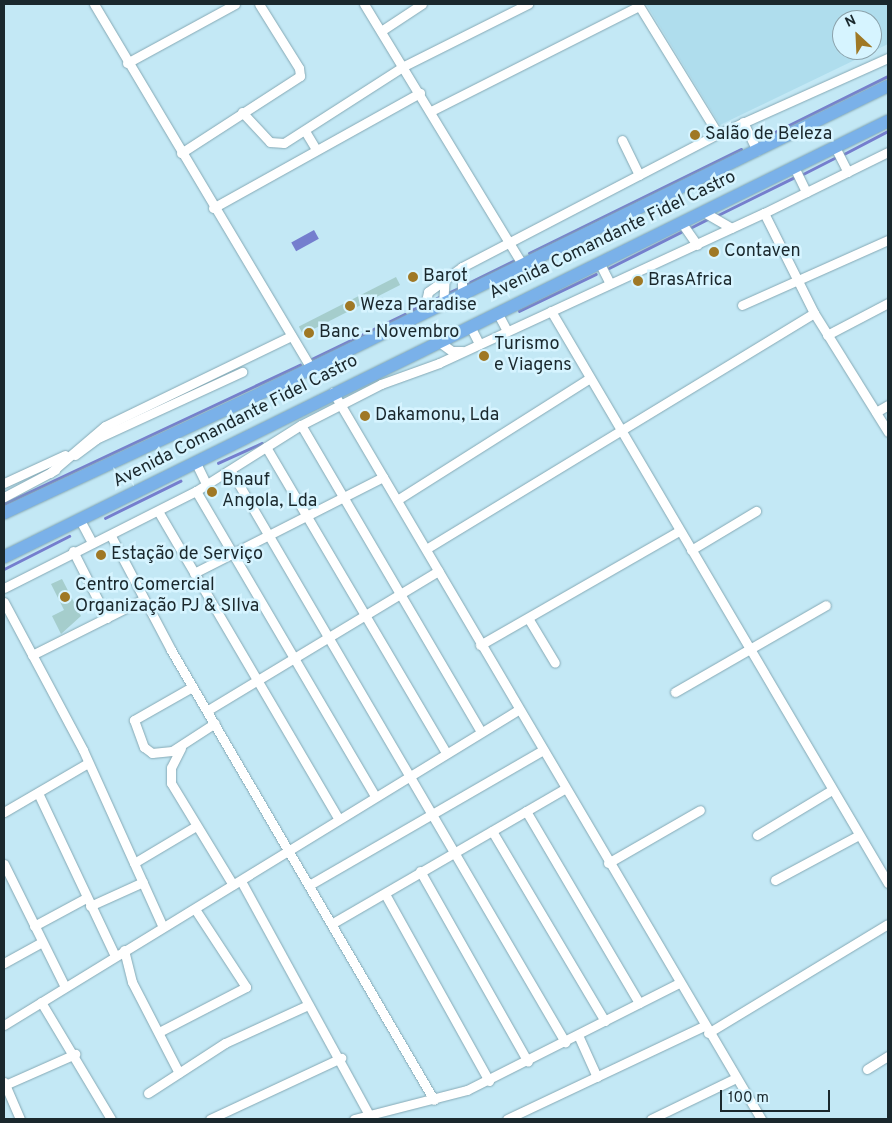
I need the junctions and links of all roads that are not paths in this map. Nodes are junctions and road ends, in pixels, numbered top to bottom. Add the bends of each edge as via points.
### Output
1 (235, 4) edge
2 (259, 4) edge
3 (364, 4) edge
4 (422, 4) edge
5 (528, 4) edge
6 (97, 5) edge
7 (639, 5) edge
8 (381, 31) junction
9 (888, 58) edge
10 (127, 63) junction
11 (404, 66) junction
12 (888, 86) edge
13 (420, 93) junction
14 (431, 111) junction
15 (242, 112) junction
16 (888, 121) edge
17 (743, 122) junction
18 (305, 131) junction
19 (718, 134) junction
20 (622, 140) dead end
21 (835, 147) junction
22 (316, 149) junction
23 (757, 151) junction
24 (888, 152) edge
25 (182, 153) junction
26 (794, 167) junction
27 (848, 172) junction
28 (639, 175) junction
29 (806, 192) junction
30 (213, 208) junction
31 (702, 211) junction
32 (764, 213) junction
33 (681, 222) junction
34 (732, 228) junction
35 (888, 240) edge
36 (510, 243) junction
37 (697, 245) junction
38 (599, 262) junction
39 (523, 266) junction
40 (462, 267) junction
41 (445, 278) junction
42 (799, 281) junction
43 (609, 282) junction
44 (462, 295) junction
45 (888, 303) edge
46 (444, 304) junction
47 (742, 305) dead end
48 (551, 311) junction
49 (497, 312) junction
50 (814, 313) junction
51 (423, 314) junction
52 (470, 326) junction
53 (507, 331) junction
54 (827, 335) junction
55 (292, 336) junction
56 (438, 341) junction
57 (479, 344) junction
58 (467, 350) junction
59 (311, 368) junction
60 (242, 372) dead end
61 (590, 378) junction
62 (333, 392) junction
63 (888, 404) edge
64 (340, 405) junction
65 (876, 412) junction
66 (301, 425) junction
67 (620, 430) junction
68 (888, 432) edge
69 (266, 448) junction
70 (71, 452) junction
71 (195, 461) junction
72 (231, 471) junction
73 (50, 473) junction
74 (382, 477) junction
75 (4, 483) edge
76 (207, 486) junction
77 (196, 491) junction
78 (4, 496) edge
79 (343, 497) junction
80 (397, 500) junction
81 (158, 511) junction
82 (756, 511) dead end
83 (4, 513) edge
84 (308, 513) junction
85 (80, 520) junction
86 (679, 531) junction
87 (268, 534) junction
88 (111, 536) junction
89 (92, 543) junction
90 (426, 549) junction
91 (691, 550) junction
92 (74, 551) junction
93 (233, 553) junction
94 (4, 557) edge
95 (438, 571) junction
96 (194, 573) junction
97 (4, 588) edge
98 (402, 594) junction
99 (142, 600) junction
100 (4, 602) edge
101 (826, 605) dead end
102 (107, 618) junction
103 (366, 618) junction
104 (528, 618) junction
105 (330, 638) junction
106 (480, 645) junction
107 (748, 650) junction
108 (32, 655) junction
109 (296, 661) junction
110 (555, 663) dead end
111 (259, 682) junction
112 (192, 687) junction
113 (675, 692) dead end
114 (208, 710) junction
115 (518, 710) junction
116 (215, 723) junction
117 (481, 732) junction
118 (181, 748) junction
119 (543, 750) junction
120 (446, 753) junction
121 (88, 763) junction
122 (411, 774) junction
123 (564, 789) junction
124 (832, 790) junction
125 (38, 793) junction
126 (375, 796) junction
127 (700, 810) dead end
128 (526, 811) junction
129 (4, 812) edge
130 (432, 813) junction
131 (339, 819) junction
132 (196, 826) junction
133 (492, 831) junction
134 (757, 835) dead end
135 (859, 835) junction
136 (290, 849) junction
137 (454, 853) junction
138 (134, 863) junction
139 (608, 863) junction
140 (4, 864) edge
141 (420, 872) junction
142 (775, 880) dead end
143 (143, 882) junction
144 (237, 883) junction
145 (888, 883) edge
146 (311, 884) junction
147 (385, 894) junction
148 (88, 902) junction
149 (195, 909) junction
150 (333, 923) junction
151 (888, 924) edge
152 (34, 926) junction
153 (164, 927) junction
154 (42, 942) junction
155 (124, 950) junction
156 (115, 956) junction
157 (4, 964) edge
158 (678, 983) junction
159 (65, 987) junction
160 (41, 1002) junction
161 (638, 1003) junction
162 (308, 1004) junction
163 (605, 1021) junction
164 (5, 1022) edge
165 (706, 1029) junction
166 (159, 1032) junction
167 (578, 1035) junction
168 (565, 1042) junction
169 (75, 1054) junction
170 (888, 1056) edge
171 (340, 1058) junction
172 (528, 1062) junction
173 (867, 1069) dead end
174 (179, 1073) junction
175 (597, 1077) junction
176 (736, 1078) junction
177 (489, 1081) junction
178 (5, 1083) edge
179 (148, 1094) dead end
180 (434, 1100) junction
181 (369, 1115) junction
182 (20, 1119) edge
183 (111, 1119) edge
184 (210, 1119) edge
185 (354, 1119) edge
186 (507, 1119) edge
187 (651, 1119) edge
188 (758, 1119) edge

1 - 10 street
2 - 15 street via 300,73 294,83
3 - 8 street
4 - 8 street
5 - 11 street
6 - 10 street
7 - 14 street
7 - 19 street
8 - 11 street
9 - 17 street
10 - 25 street
11 - 13 street
11 - 18 street via 320,116
12 - 23 highway, Avenida Comandante Fidel Castro
13 - 14 street
13 - 22 street
14 - 36 street
15 - 18 street via 274,144
15 - 25 street
16 - 21 highway, Avenida Comandante Fidel Castro
17 - 19 street
17 - 23 street
18 - 22 street
19 - 28 street
20 - 28 street
21 - 26 highway, Avenida Comandante Fidel Castro
21 - 27 street
22 - 30 street
23 - 39 highway, Avenida Comandante Fidel Castro
24 - 27 street
25 - 30 street
26 - 29 street
26 - 31 highway, Avenida Comandante Fidel Castro
27 - 29 street
28 - 36 street
29 - 32 street
30 - 55 street
31 - 33 highway, Avenida Comandante Fidel Castro
31 - 34 street
32 - 34 street
32 - 42 street
33 - 37 street
33 - 38 highway, Avenida Comandante Fidel Castro
34 - 37 street
35 - 42 street
36 - 39 street
36 - 40 street
37 - 43 street
38 - 43 street
38 - 49 highway, Avenida Comandante Fidel Castro
39 - 44 highway, Avenida Comandante Fidel Castro
40 - 41 street
40 - 44 street
41 - 46 street
41 - 51 street via 428,292
42 - 47 street
42 - 50 street
43 - 48 street
44 - 46 highway, Avenida Comandante Fidel Castro
45 - 54 street
46 - 51 highway, Avenida Comandante Fidel Castro
48 - 53 street
48 - 61 street
49 - 52 highway, Avenida Comandante Fidel Castro
49 - 53 street
50 - 54 street
50 - 67 street
51 - 59 highway, Avenida Comandante Fidel Castro
52 - 56 highway, Avenida Comandante Fidel Castro
52 - 57 street
53 - 57 street
54 - 65 street
55 - 59 street
55 - 70 street via 129,414
56 - 58 street via 452,351
56 - 62 highway, Avenida Comandante Fidel Castro
57 - 58 street
58 - 64 street
59 - 83 highway, Avenida Comandante Fidel Castro
60 - 73 street via 96,439
61 - 67 street
61 - 80 street
62 - 64 street
62 - 71 highway, Avenida Comandante Fidel Castro
63 - 65 street
64 - 66 street
64 - 74 street
65 - 68 street
66 - 69 street
66 - 79 street
67 - 86 street
67 - 90 street
69 - 72 street
69 - 84 street
70 - 73 street
70 - 75 street
71 - 76 street
71 - 85 highway, Avenida Comandante Fidel Castro
72 - 76 street
72 - 87 street
73 - 78 street
74 - 79 street
74 - 80 street
76 - 77 street
77 - 81 street
77 - 93 street
79 - 84 street
79 - 98 street
80 - 90 street
81 - 88 street
81 - 96 street
82 - 91 street
84 - 87 street
84 - 103 street
85 - 89 street
85 - 94 highway, Avenida Comandante Fidel Castro
86 - 91 street
86 - 104 street
87 - 93 street
87 - 105 street
88 - 89 street
88 - 99 street
89 - 92 street
90 - 95 street
91 - 107 street
92 - 97 street
92 - 102 street
93 - 96 street
93 - 109 street
95 - 98 street
95 - 106 street
96 - 111 street
98 - 103 street
98 - 117 street
99 - 102 street
99 - 112 street
100 - 108 street
101 - 107 street
102 - 108 street
103 - 105 street
103 - 120 street
104 - 106 street
104 - 110 street
105 - 109 street
105 - 122 street
106 - 115 street
107 - 113 street
107 - 124 street
108 - 121 street
109 - 111 street
109 - 126 street
111 - 114 street
111 - 131 street
112 - 114 street
112 - 118 street via 133,723 148,751
114 - 116 street
115 - 117 street
115 - 119 street
116 - 118 street
116 - 136 street
117 - 120 street
118 - 132 street via 170,768 171,783
119 - 123 street
119 - 130 street
120 - 122 street
121 - 125 street
121 - 138 street
122 - 126 street
122 - 130 street
123 - 128 street
123 - 139 street
124 - 134 street
124 - 135 street
125 - 129 street
125 - 148 street
126 - 131 street
127 - 139 street
128 - 133 street
128 - 161 street
130 - 137 street
130 - 146 street
131 - 136 street
132 - 138 street
132 - 144 street
133 - 137 street
133 - 163 street
135 - 142 street
135 - 145 street
136 - 144 street
136 - 146 street
137 - 141 street
137 - 168 street
138 - 143 street
139 - 158 street
140 - 152 street
141 - 147 street
141 - 172 street
143 - 148 street
143 - 153 street
144 - 149 street
144 - 162 street
146 - 150 street
147 - 150 street
147 - 177 street
148 - 152 street
148 - 156 street
149 - 153 street
149 - 166 street via 246,987
150 - 180 street
151 - 165 street
152 - 154 street
153 - 155 street
154 - 157 street
154 - 159 street
155 - 156 street
155 - 166 street via 129,973
156 - 159 street
158 - 161 street
158 - 165 street
159 - 160 street
160 - 164 street
160 - 169 street
161 - 163 street
162 - 171 street
162 - 174 street via 225,1044
163 - 167 street
165 - 175 street
165 - 176 street
166 - 174 street
167 - 168 street
167 - 175 street
168 - 172 street
169 - 178 street
169 - 183 street
170 - 173 street
171 - 181 street
171 - 184 street
172 - 177 street
174 - 179 street
175 - 186 street
176 - 187 street
176 - 188 street
177 - 180 street
178 - 182 street
180 - 181 street
181 - 185 street

